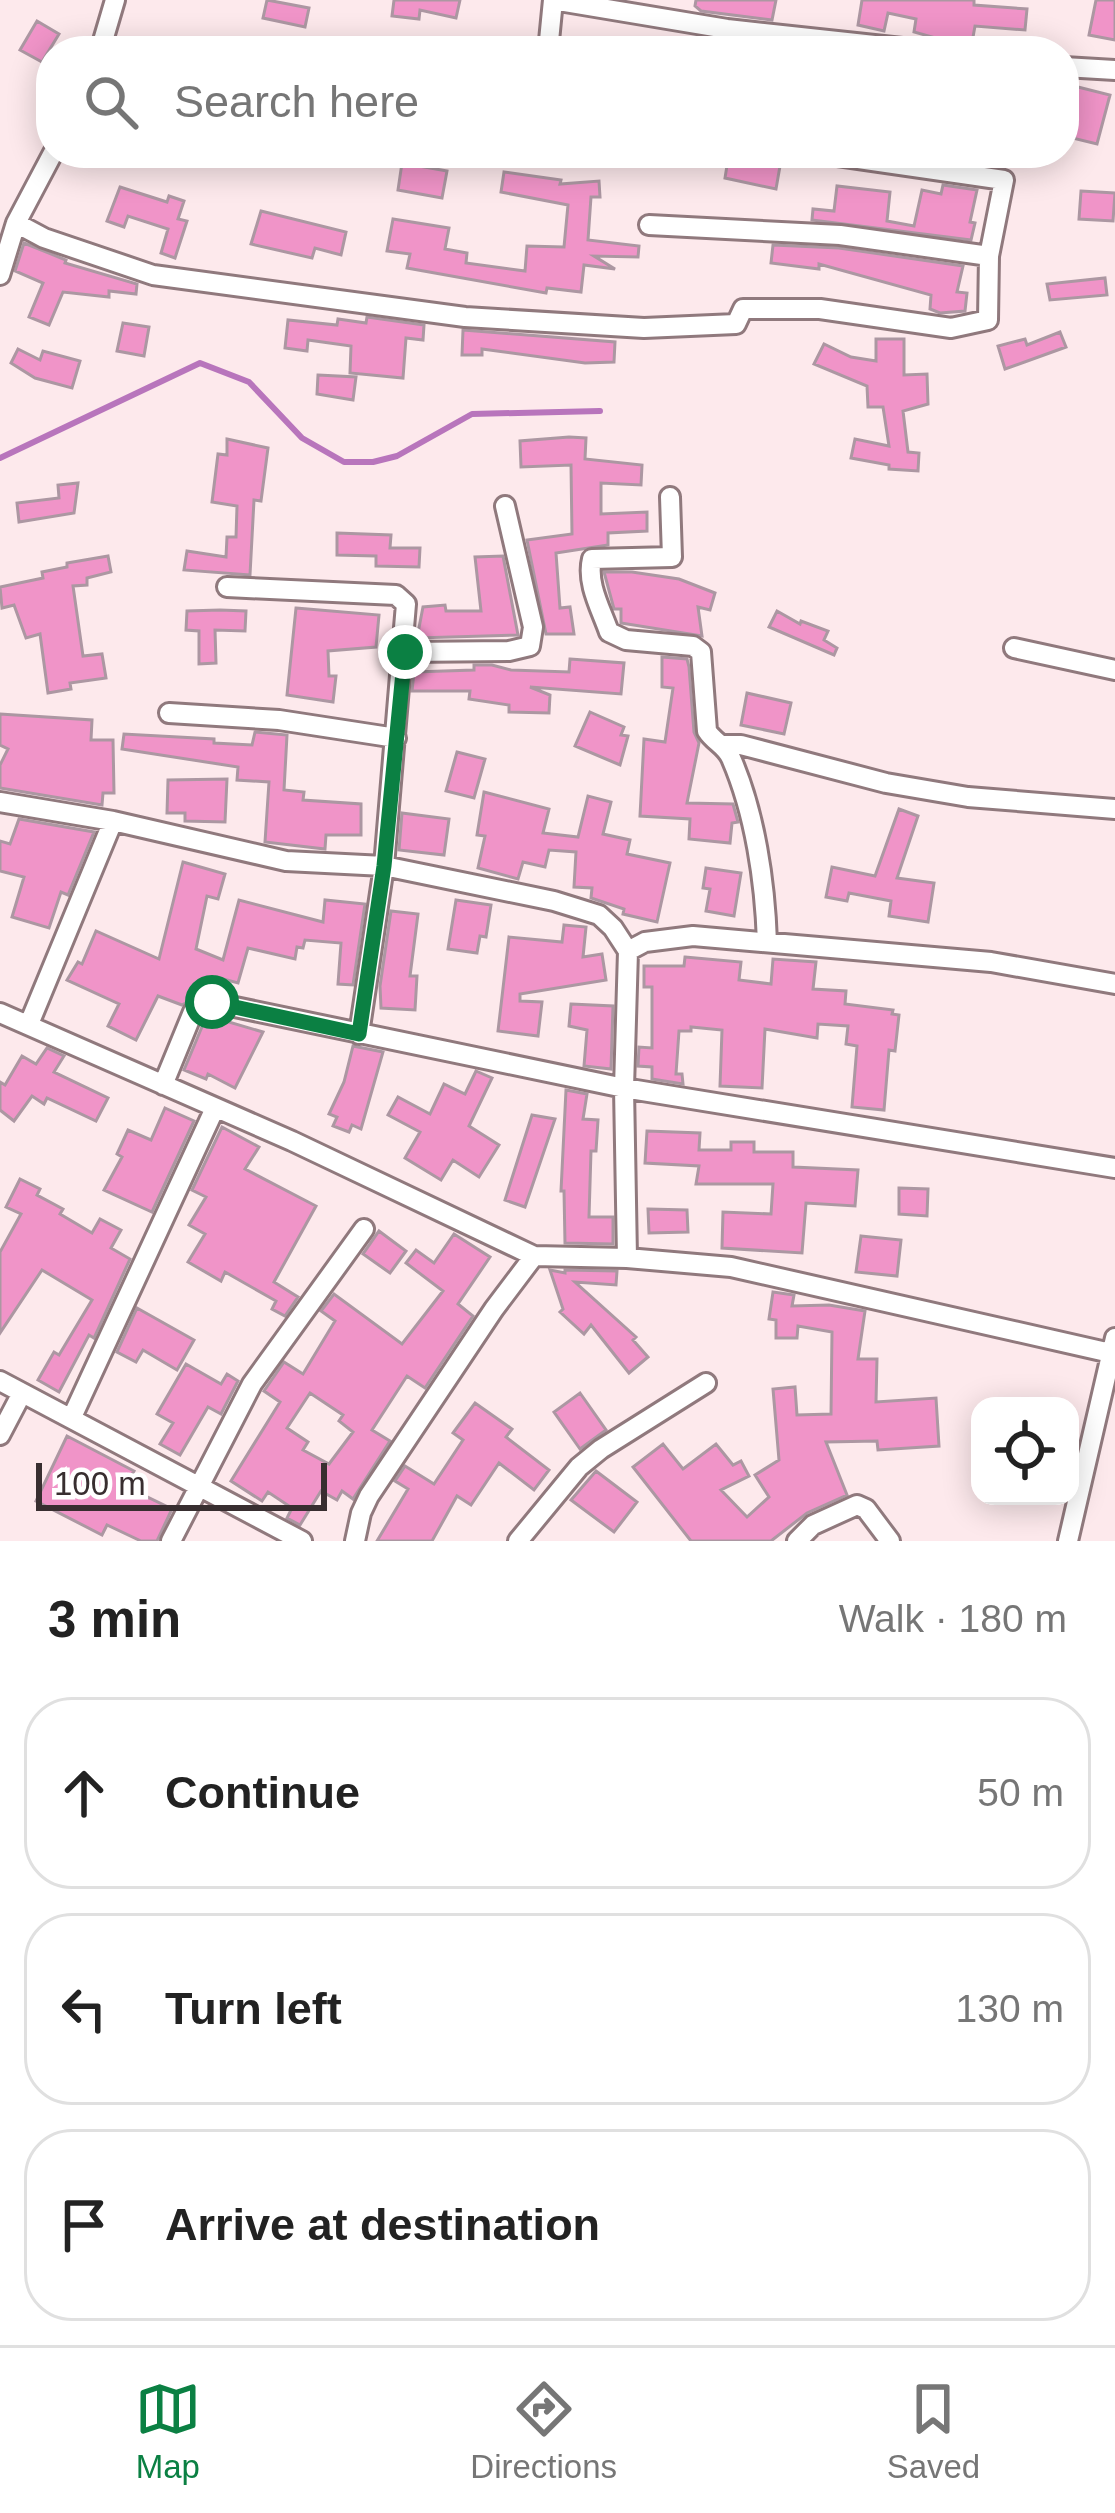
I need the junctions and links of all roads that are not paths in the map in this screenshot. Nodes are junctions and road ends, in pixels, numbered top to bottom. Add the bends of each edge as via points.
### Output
1 (115, 0) edge
2 (553, 0) edge
3 (104, 36) edge
4 (549, 36) edge
5 (792, 36) edge
6 (1079, 68) edge
7 (1115, 70) edge
8 (45, 168) edge
9 (921, 168) edge
10 (16, 223) junction
11 (649, 225) dead end
12 (989, 256) junction
13 (0, 275) edge
14 (670, 497) dead end
15 (506, 506) dead end
16 (226, 587) dead end
17 (1014, 648) dead end
18 (405, 652) junction
19 (1115, 670) edge
20 (169, 712) dead end
21 (396, 738) junction
22 (723, 745) junction
23 (0, 802) edge
24 (1115, 809) edge
25 (113, 820) junction
26 (384, 866) junction
27 (767, 942) junction
28 (628, 951) junction
29 (1115, 984) edge
30 (0, 1013) edge
31 (28, 1024) junction
32 (359, 1034) junction
33 (163, 1084) junction
34 (624, 1088) junction
35 (215, 1108) junction
36 (1115, 1168) edge
37 (364, 1228) dead end
38 (534, 1256) junction
39 (627, 1258) junction
40 (1114, 1349) edge
41 (0, 1381) edge
42 (706, 1383) dead end
43 (22, 1393) junction
44 (72, 1418) junction
45 (0, 1435) edge
46 (197, 1484) junction
47 (171, 1541) edge
48 (302, 1541) edge
49 (355, 1541) edge
50 (518, 1541) edge
51 (797, 1541) edge
52 (890, 1541) edge
53 (1068, 1541) edge

1 - 3 street
2 - 4 street
2 - 5 street
6 - 7 street
8 - 10 street
9 - 12 street via 1004,180
10 - 12 street via 153,275 464,317 644,328 736,324 743,309 820,309 951,328 988,320
10 - 13 street
11 - 12 street via 841,235
14 - 22 street via 671,557 592,560 589,568 609,632 699,648 707,730
15 - 18 street via 530,646
16 - 18 street via 395,595 406,604
17 - 19 street
18 - 21 street
20 - 21 street
21 - 26 street
22 - 24 street via 968,797
22 - 27 street via 749,814
23 - 25 street
25 - 26 street via 286,861
25 - 31 street
26 - 28 street via 585,909
26 - 32 street
27 - 28 street via 665,938
27 - 29 street via 992,962
28 - 34 street
30 - 31 street
31 - 33 street
32 - 33 street via 212,1002 193,1012
32 - 34 street
33 - 35 street
34 - 36 street
34 - 39 street
35 - 38 street
35 - 44 street
37 - 46 street via 252,1384
38 - 39 street
38 - 49 street via 369,1496
39 - 40 street via 731,1267
40 - 53 street
41 - 43 street
42 - 50 street via 579,1467
43 - 44 street
43 - 45 street
44 - 46 street
46 - 47 street
46 - 48 street
51 - 52 street via 856,1505

